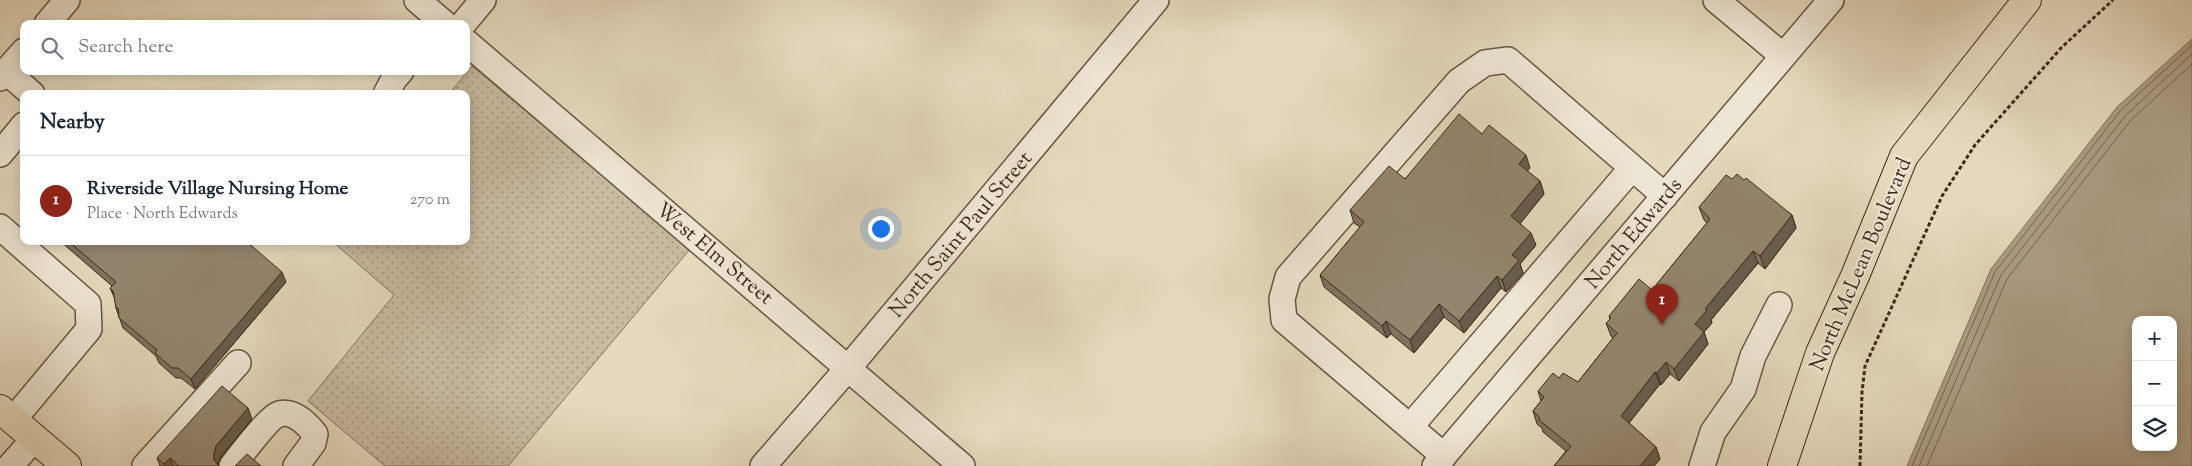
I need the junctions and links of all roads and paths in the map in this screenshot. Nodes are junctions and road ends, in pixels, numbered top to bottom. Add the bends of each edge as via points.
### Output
1 (67, 0) edge
2 (417, 0) edge
3 (483, 0) edge
4 (1156, 0) edge
5 (1716, 0) edge
6 (1831, 0) edge
7 (2026, 0) edge
8 (2113, 0) edge
9 (50, 20) edge
10 (440, 20) edge
11 (466, 20) edge
12 (470, 45) edge
13 (20, 56) edge
14 (1783, 56) junction
15 (3, 75) edge
16 (398, 75) edge
17 (26, 90) edge
18 (389, 90) edge
19 (20, 130) edge
20 (0, 154) edge
21 (1632, 168) junction
22 (1665, 196) junction
23 (0, 227) edge
24 (20, 244) edge
25 (21, 245) edge
26 (1779, 306) dead end
27 (238, 363) dead end
28 (849, 367) junction
29 (6, 414) edge
30 (1410, 427) junction
31 (35, 438) junction
32 (1787, 459) edge
33 (1440, 461) edge
34 (10, 466) edge
35 (67, 466) edge
36 (145, 466) edge
37 (232, 466) edge
38 (296, 466) edge
39 (763, 466) edge
40 (962, 466) edge
41 (1702, 466) edge
42 (1860, 466) edge

1 - 9 street
2 - 10 street
3 - 11 street
4 - 28 street, North Saint Paul Street
5 - 14 street
6 - 14 street, North Edwards
7 - 32 main road, North McLean Boulevard via 1904,156 1820,353
8 - 42 path via 2062,48 1975,145 1942,196 1865,366
12 - 28 street, West Elm Street
13 - 15 street
14 - 22 street, North Edwards
15 - 17 street
16 - 18 street
19 - 20 street
21 - 22 street
21 - 30 street
21 - 30 street via 1508,60 1485,64 1459,81 1288,277 1282,299 1284,320
22 - 33 street, North Edwards
23 - 24 street
25 - 29 street via 88,304 89,329
26 - 41 street via 1753,356 1743,389 1713,432
27 - 36 street
28 - 39 street, North Saint Paul Street
28 - 40 street, West Elm Street
29 - 31 main road
30 - 33 street
31 - 34 street
31 - 35 main road
37 - 38 street via 270,421 278,414 286,414 297,417 315,434 313,443

